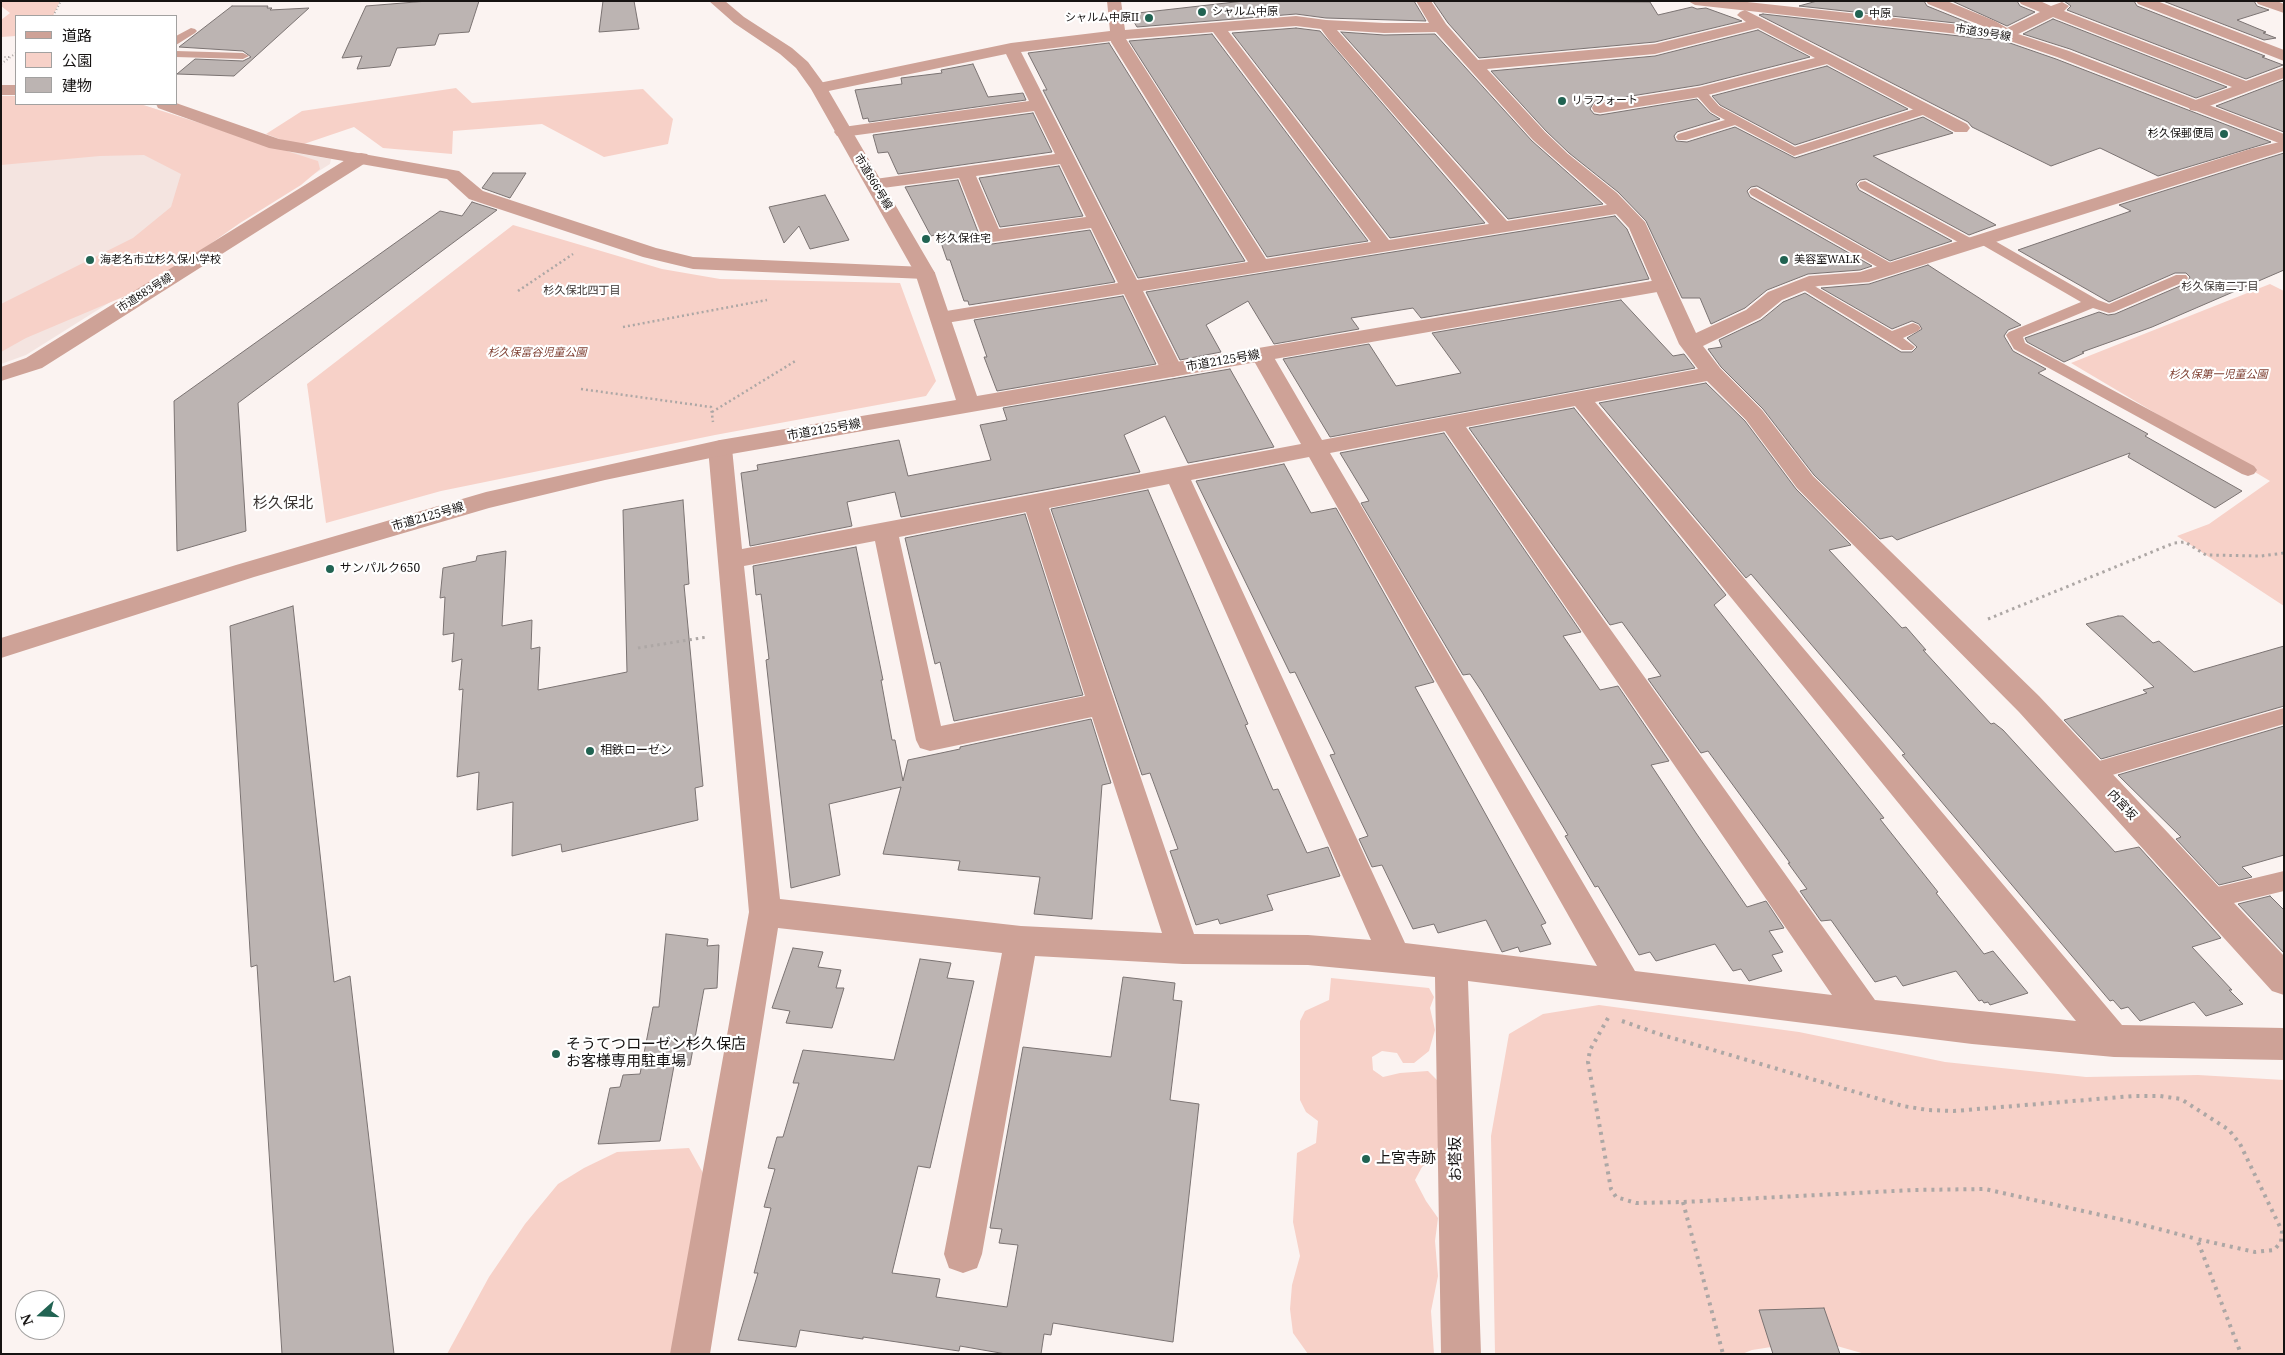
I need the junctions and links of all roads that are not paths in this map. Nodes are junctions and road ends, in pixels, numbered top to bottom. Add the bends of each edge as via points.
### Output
1 (716, 1) edge
2 (1114, 1) edge
3 (1423, 1) edge
4 (1695, 1) edge
5 (1933, 1) edge
6 (2026, 1) edge
7 (2069, 1) edge
8 (2143, 1) edge
9 (2263, 1) edge
10 (1733, 6) junction
11 (2284, 9) edge
12 (2052, 11) junction
13 (1760, 22) junction
14 (1216, 26) junction
15 (1326, 26) junction
16 (1440, 27) junction
17 (191, 31) dead end
18 (1118, 35) junction
19 (2006, 35) junction
20 (178, 41) edge
21 (1011, 48) junction
22 (178, 54) edge
23 (244, 56) dead end
24 (2284, 56) edge
25 (1829, 59) junction
26 (1473, 65) junction
27 (2284, 72) edge
28 (2245, 86) junction
29 (819, 88) junction
30 (1, 90) edge
31 (15, 90) edge
32 (1700, 92) junction
33 (167, 105) edge
34 (1039, 105) junction
35 (2196, 106) junction
36 (1600, 108) dead end
37 (1925, 110) junction
38 (1734, 122) junction
39 (1960, 128) dead end
40 (843, 132) junction
41 (1682, 137) dead end
42 (2284, 140) edge
43 (2284, 146) edge
44 (361, 158) junction
45 (1065, 158) junction
46 (966, 172) junction
47 (874, 184) junction
48 (1865, 185) dead end
49 (1756, 192) dead end
50 (1621, 208) junction
51 (1097, 221) junction
52 (1502, 227) junction
53 (1977, 242) junction
54 (1384, 246) junction
55 (1260, 266) junction
56 (1891, 269) junction
57 (925, 273) junction
58 (2180, 278) dead end
59 (1663, 284) junction
60 (1804, 284) junction
61 (1131, 287) junction
62 (2093, 303) junction
63 (940, 318) junction
64 (1913, 328) dead end
65 (1892, 337) junction
66 (1690, 344) junction
67 (1908, 347) dead end
68 (1261, 354) junction
69 (1172, 370) junction
70 (1712, 373) junction
71 (1, 374) edge
72 (1580, 398) junction
73 (969, 405) junction
74 (1451, 423) junction
75 (717, 437) junction
76 (1316, 449) junction
77 (2248, 470) dead end
78 (1177, 475) junction
79 (1034, 502) junction
80 (885, 531) junction
81 (731, 560) junction
82 (1, 648) edge
83 (1102, 704) junction
84 (2284, 716) edge
85 (2092, 772) junction
86 (2284, 881) edge
87 (2209, 899) junction
88 (765, 912) junction
89 (1021, 940) junction
90 (1184, 949) junction
91 (1395, 957) junction
92 (1451, 964) junction
93 (2284, 980) edge
94 (1626, 985) junction
95 (1864, 1013) junction
96 (2114, 1041) junction
97 (2284, 1044) edge
98 (963, 1254) dead end
99 (690, 1354) edge
100 (1461, 1354) edge

1 - 29 street, 市道866号線 via 738,20 791,55
2 - 18 street
3 - 16 street, 内宮坂
4 - 10 street, 市道39号線
5 - 19 street via 1990,24
6 - 12 street
7 - 12 street
8 - 24 street
9 - 11 street
10 - 13 street
10 - 19 street, 市道39号線
12 - 19 street
12 - 28 street
13 - 25 street
13 - 26 street via 1655,49
14 - 15 street via 1296,21
14 - 18 street
14 - 54 street
15 - 16 street
15 - 52 street
16 - 26 street, 内宮坂
17 - 20 lane
18 - 21 street
18 - 55 street via 1119,42
19 - 35 street, 市道39号線
21 - 29 street
21 - 34 street
22 - 23 lane
25 - 32 street
25 - 37 street
26 - 50 street, 内宮坂 via 1539,136
27 - 28 street
28 - 35 street
29 - 40 street, 市道866号線
30 - 31 street
32 - 36 street
32 - 38 lane via 1715,109
33 - 44 street via 275,144
34 - 40 street
34 - 45 street
35 - 42 street, 市道39号線
37 - 38 lane via 1794,152
37 - 39 street
38 - 41 lane
40 - 47 street, 市道866号線
43 - 53 street via 2256,152
44 - 57 street via 453,175 476,195 650,253 694,263
44 - 71 street, 市道883号線 via 34,363
45 - 46 street
45 - 51 street
46 - 47 street
46 - 51 street via 992,236
47 - 57 street, 市道866号線
48 - 53 lane
49 - 56 lane
50 - 52 street
50 - 59 street, 内宮坂 via 1638,226
51 - 61 street
52 - 54 street
53 - 56 street
53 - 62 lane
54 - 55 street
55 - 61 street
56 - 60 street via 1862,278 1816,280
57 - 63 street, 市道866号線
58 - 62 lane via 2109,309
59 - 66 street, 内宮坂
59 - 68 street, 市道2125号線
60 - 65 lane
60 - 66 street via 1774,296 1753,314
61 - 63 street
61 - 69 street
62 - 77 lane via 2014,335 2019,346
63 - 73 street, 市道866号線
64 - 65 lane
65 - 67 lane
66 - 70 street, 内宮坂
68 - 69 street, 市道2125号線
68 - 76 street
69 - 73 street, 市道2125号線
70 - 72 street
70 - 85 street, 内宮坂 via 1754,415 1805,482 1958,632
72 - 74 street
72 - 96 street
73 - 75 street, 市道2125号線
74 - 76 street
74 - 95 street
75 - 81 street
75 - 82 street, 市道2125号線 via 245,571
76 - 78 street
76 - 94 street
78 - 79 street
78 - 91 street
79 - 80 street
79 - 83 street
80 - 81 street
80 - 83 street via 930,740
81 - 88 street
83 - 90 street
84 - 85 lane
85 - 87 street, 内宮坂
86 - 87 lane
87 - 93 street, 内宮坂
88 - 89 street
88 - 99 street
89 - 90 street
89 - 98 street
90 - 91 street via 1308,950
91 - 92 street
92 - 94 street
92 - 100 street, お塔坂
94 - 95 street
95 - 96 street via 1972,1028
96 - 97 street

